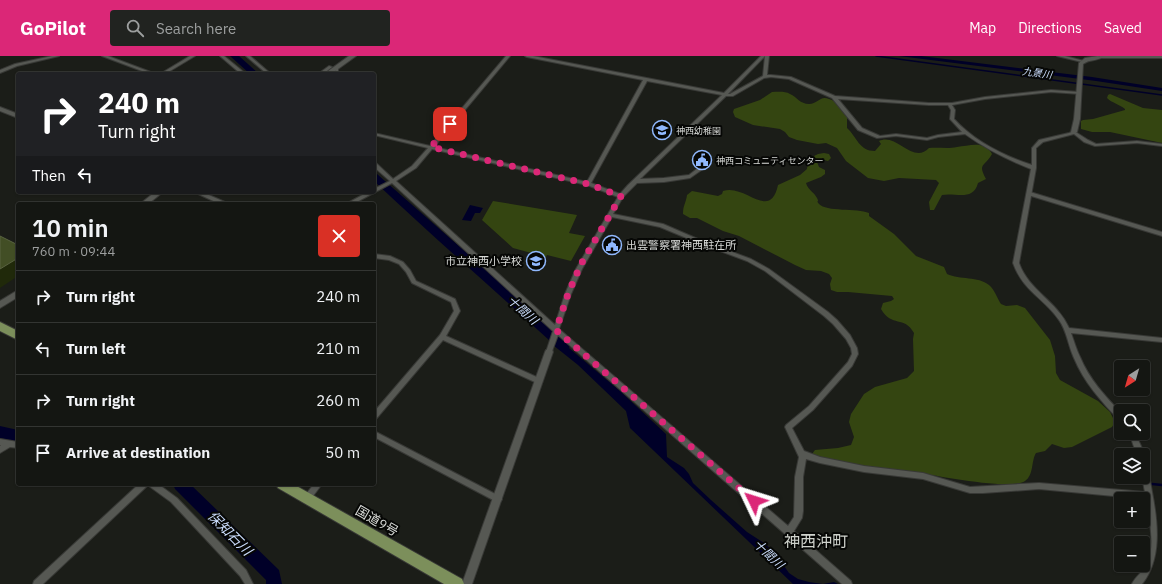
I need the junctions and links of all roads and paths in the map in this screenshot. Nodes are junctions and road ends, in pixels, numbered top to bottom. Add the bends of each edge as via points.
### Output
1 (56, 56) edge
2 (104, 56) edge
3 (193, 56) edge
4 (222, 56) edge
5 (248, 56) edge
6 (352, 56) edge
7 (508, 56) edge
8 (527, 56) edge
9 (763, 56) edge
10 (767, 56) edge
11 (1059, 56) edge
12 (1086, 57) edge
13 (1101, 57) joint
14 (1162, 57) edge
15 (36, 58) edge
16 (1082, 61) junction
17 (330, 67) dead end
18 (0, 72) edge
19 (148, 72) edge
20 (165, 72) edge
21 (242, 72) edge
22 (267, 72) edge
23 (323, 72) edge
24 (330, 72) edge
25 (765, 77) junction
26 (646, 79) junction
27 (1079, 93) junction
28 (725, 95) junction
29 (834, 97) junction
30 (949, 104) junction
31 (0, 109) edge
32 (16, 115) edge
33 (1074, 132) junction
34 (966, 133) junction
35 (376, 134) edge
36 (1162, 145) edge
37 (431, 147) junction
38 (708, 163) dead end
39 (376, 166) edge
40 (1034, 168) junction
41 (392, 182) junction
42 (636, 182) junction
43 (588, 184) junction
44 (376, 190) edge
45 (157, 194) edge
46 (202, 194) edge
47 (367, 194) edge
48 (1030, 194) junction
49 (621, 196) junction
50 (146, 202) edge
51 (220, 202) edge
52 (353, 202) edge
53 (611, 215) junction
54 (1162, 234) edge
55 (376, 256) edge
56 (16, 293) edge
57 (0, 305) edge
58 (0, 326) edge
59 (1068, 330) junction
60 (556, 332) junction
61 (16, 335) edge
62 (442, 337) junction
63 (1162, 340) edge
64 (549, 352) joint
65 (539, 381) junction
66 (1114, 411) edge
67 (376, 415) edge
68 (376, 435) edge
69 (0, 442) edge
70 (8, 444) junction
71 (16, 445) edge
72 (0, 450) edge
73 (802, 454) junction
74 (142, 486) edge
75 (155, 486) edge
76 (286, 486) edge
77 (316, 486) edge
78 (1114, 493) edge
79 (307, 498) junction
80 (498, 499) junction
81 (1150, 501) edge
82 (789, 532) junction
83 (37, 584) edge
84 (249, 584) edge
85 (457, 584) edge
86 (467, 584) edge
87 (848, 584) edge
88 (1136, 584) edge

1 - 15 street
2 - 19 street
3 - 20 street
4 - 21 street
5 - 22 street
6 - 24 main road
7 - 37 street
8 - 26 street
9 - 28 street
10 - 25 street
11 - 16 street
12 - 13 street
12 - 16 street
13 - 14 street
15 - 18 street
16 - 27 street
17 - 23 street
25 - 28 street via 731,95
25 - 29 street via 790,78
26 - 28 street
26 - 43 street
27 - 30 street via 1051,91
27 - 33 street
28 - 42 street
29 - 30 street
29 - 34 street via 860,129 879,137 896,135 927,139
30 - 34 street via 953,110 952,119
31 - 32 street
33 - 36 street via 1095,144 1137,142
33 - 40 street via 1036,145
34 - 40 street
35 - 37 street
37 - 41 street via 414,167
37 - 43 street
38 - 42 street via 690,176
39 - 41 street
40 - 48 street
41 - 44 street
41 - 60 street
42 - 49 street
43 - 49 street
45 - 50 main road
46 - 51 street
47 - 52 street
48 - 54 street
48 - 59 street via 1016,263 1018,272 1059,315
49 - 53 street
53 - 60 street via 579,269
53 - 73 street via 661,225 755,263 826,314 846,336 855,354 852,360 811,408 788,426
55 - 62 street via 401,263 414,282 453,301 457,311
56 - 57 main road
58 - 61 highway
59 - 63 street
59 - 66 street via 1086,376
60 - 64 street
60 - 82 street
62 - 65 street
62 - 67 street
64 - 65 street
65 - 80 street
68 - 80 street
69 - 70 street
70 - 71 street
70 - 72 street
73 - 78 street via 864,469 923,476 970,490 1039,486
73 - 82 street via 799,476 800,511
74 - 83 street
75 - 84 street via 174,500 243,573
76 - 79 highway, 国道9号
77 - 79 street
79 - 85 highway, 国道9号
80 - 86 street
81 - 88 street via 1154,523 1153,560 1146,574
82 - 87 street

